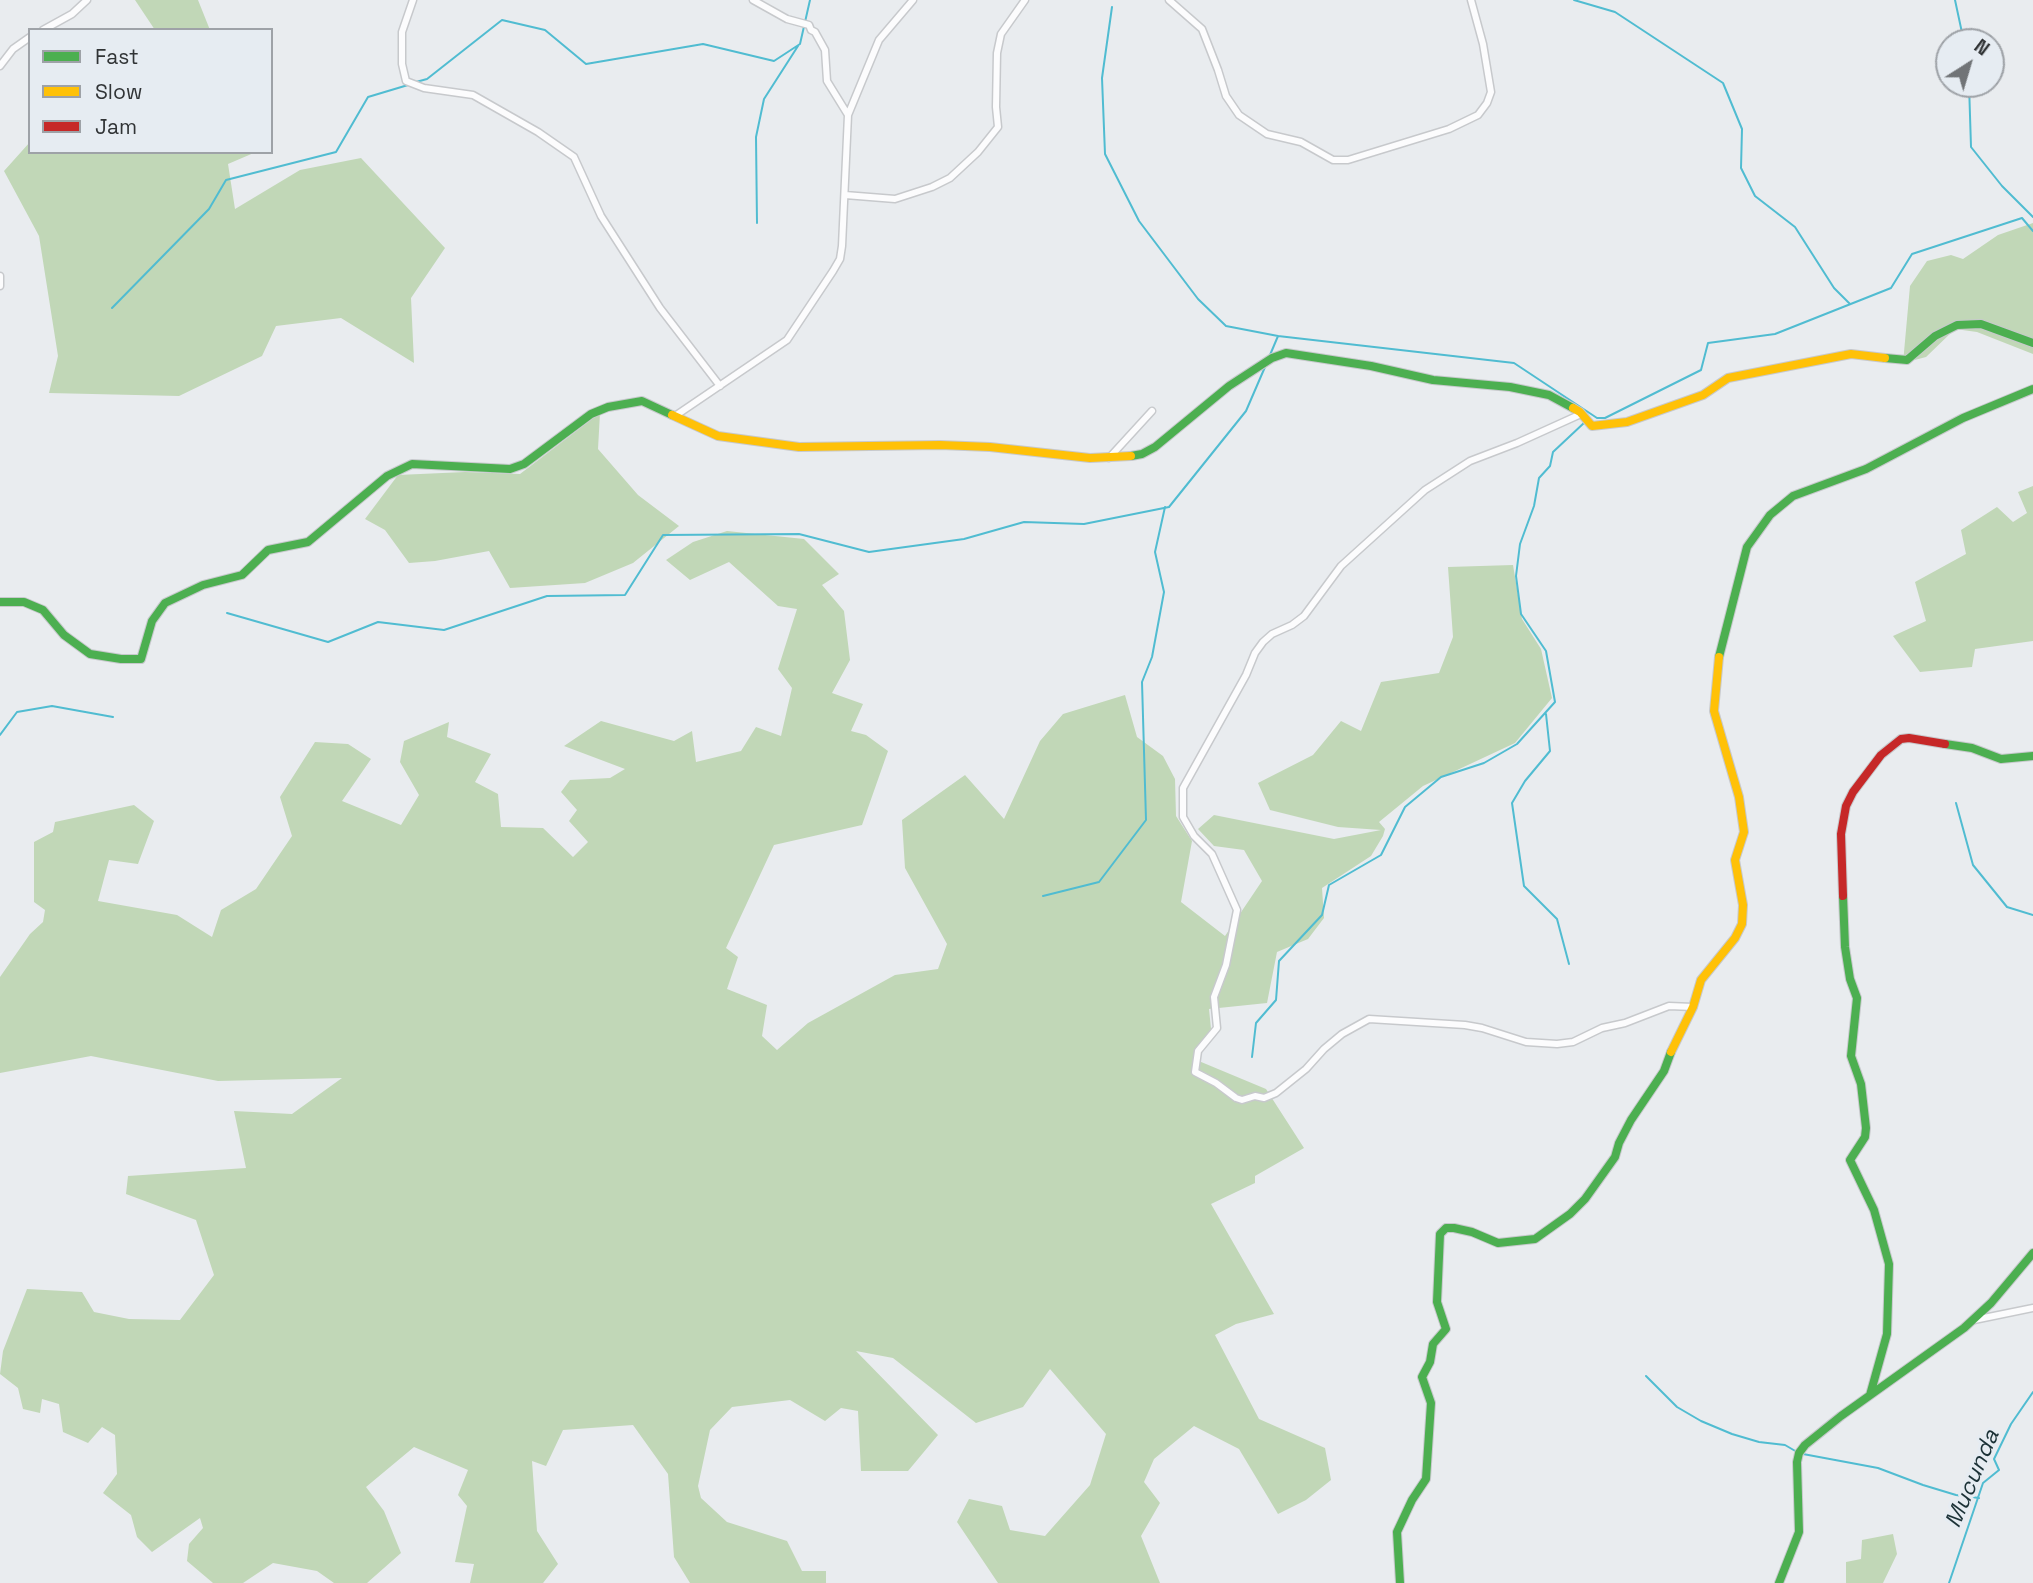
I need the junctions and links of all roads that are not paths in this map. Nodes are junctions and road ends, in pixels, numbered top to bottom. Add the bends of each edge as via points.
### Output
1 (87, 0) edge
2 (413, 0) edge
3 (753, 0) edge
4 (913, 0) edge
5 (1025, 0) edge
6 (1169, 0) edge
7 (1471, 0) edge
8 (47, 28) edge
9 (28, 38) edge
10 (0, 66) edge
11 (848, 115) junction
12 (845, 195) junction
13 (0, 276) edge
14 (0, 286) edge
15 (2033, 343) edge
16 (720, 386) junction
17 (2033, 388) edge
18 (1152, 411) dead end
19 (1582, 415) junction
20 (675, 416) junction
21 (1109, 458) junction
22 (0, 603) edge
23 (2033, 756) edge
24 (1693, 1007) junction
25 (2033, 1253) edge
26 (2033, 1308) edge
27 (1972, 1321) junction
28 (1870, 1395) junction
29 (1400, 1583) edge
30 (1779, 1583) edge

1 - 8 street
2 - 16 street via 402,32 401,64 406,81 473,95 574,157 601,216 660,309
3 - 11 street via 815,32 825,50 827,82
4 - 11 street via 879,40
5 - 12 street via 1001,34 998,127 978,152 950,178 895,199
6 - 7 street via 1202,29 1226,96 1239,115 1266,134 1301,142 1333,160 1348,160 1449,129 1483,109 1491,92
9 - 10 street
11 - 12 street
12 - 16 street via 842,246 833,271 787,340
13 - 14 street
15 - 19 street via 1980,324 1957,325 1906,360 1851,354 1728,378 1703,395 1627,422 1592,426
16 - 20 street
17 - 24 street via 1963,418 1866,469 1793,496 1770,515 1747,547 1717,664 1714,711 1739,797 1744,832 1735,860 1742,924 1701,980
18 - 21 street
19 - 21 street via 1549,395 1286,353 1229,386 1155,447 1133,457
19 - 24 street via 1470,461 1425,490 1341,566 1304,616 1272,634 1255,653 1183,788 1183,817 1188,829 1212,854 1237,909 1226,965 1214,996 1217,1028 1198,1051 1195,1072 1236,1098 1264,1098 1306,1069 1342,1034 1370,1019 1465,1025 1526,1042 1556,1044 1573,1042 1669,1006
20 - 21 street via 718,436 799,447 940,445
20 - 22 street via 642,401 617,403 591,414 524,464 510,469 412,464 369,489 308,542 268,550 242,575 203,585 165,603 152,621 141,659 90,654 64,635 43,610 24,602
23 - 28 street via 2001,760 1972,748 1901,740 1881,755 1853,792 1844,813 1845,947 1857,998 1851,1056 1861,1084 1866,1128 1850,1160 1874,1210 1889,1264 1887,1335
24 - 29 street via 1664,1071 1631,1120 1615,1157 1570,1214 1543,1235 1522,1242 1498,1243 1454,1228 1440,1234 1437,1302 1446,1329 1433,1344 1422,1377 1431,1403 1426,1479 1397,1532
25 - 27 street
26 - 27 street
27 - 28 street
28 - 30 street via 1799,1453 1799,1532

